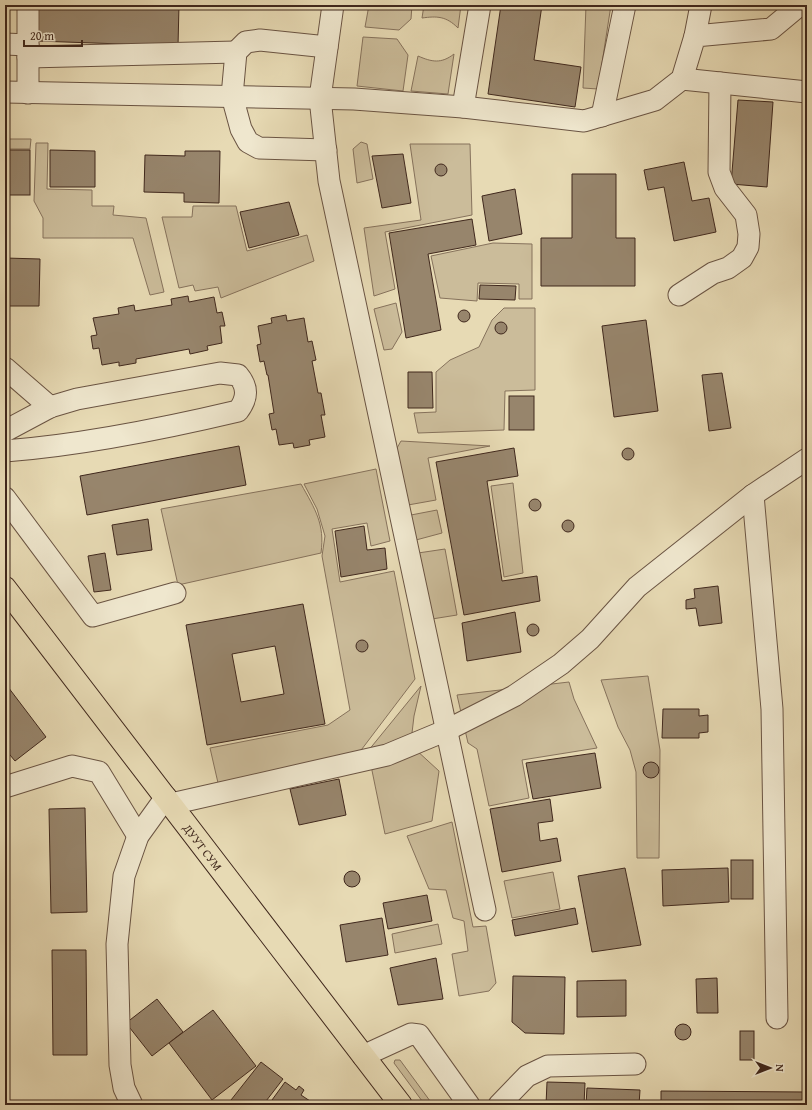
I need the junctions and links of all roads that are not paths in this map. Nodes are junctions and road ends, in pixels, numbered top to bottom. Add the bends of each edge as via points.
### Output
1 (28, 5) edge
2 (333, 5) edge
3 (480, 5) edge
4 (626, 5) edge
5 (701, 5) edge
6 (797, 5) edge
7 (695, 36) junction
8 (5, 44) edge
9 (327, 47) junction
10 (28, 51) junction
11 (236, 52) junction
12 (682, 79) junction
13 (720, 83) junction
14 (5, 92) edge
15 (807, 92) edge
16 (28, 93) junction
17 (232, 96) junction
18 (320, 98) junction
19 (463, 107) junction
20 (602, 116) junction
21 (326, 150) junction
22 (679, 295) dead end
23 (5, 368) edge
24 (50, 407) junction
25 (5, 432) edge
26 (5, 451) edge
27 (807, 459) edge
28 (753, 495) junction
29 (5, 498) edge
30 (5, 588) edge
31 (175, 593) dead end
32 (446, 730) junction
33 (5, 787) edge
34 (168, 800) junction
35 (138, 836) junction
36 (485, 910) dead end
37 (777, 1018) dead end
38 (363, 1056) junction
39 (635, 1064) dead end
40 (132, 1105) edge
41 (400, 1105) edge
42 (469, 1105) edge
43 (500, 1105) edge

1 - 10 street
2 - 9 street
3 - 19 street
4 - 20 street
5 - 7 street
6 - 7 street via 772,29
7 - 12 street
8 - 10 street
9 - 11 street via 260,40 246,42
9 - 18 street
10 - 11 street
10 - 16 street
11 - 17 street
12 - 13 street
12 - 20 street via 655,100
13 - 15 street
13 - 22 street via 719,172 725,188 746,215 748,247 742,258 728,268 713,273
14 - 16 street
16 - 17 street
17 - 18 street
17 - 21 street via 241,130 248,142 259,148
18 - 19 street
18 - 21 street
19 - 20 street via 584,121
21 - 32 street via 329,181
23 - 24 street
24 - 25 street
24 - 26 street via 77,399 220,373 238,375 246,392 244,403 238,411 48,448
27 - 28 street
28 - 32 street via 637,587 590,639 561,664 514,696
28 - 37 street via 772,709
29 - 31 street via 93,616
30 - 34 main road, ДУУТ СУМ
32 - 34 street via 387,755
32 - 36 street
33 - 35 street via 72,766 99,772
34 - 35 street
34 - 38 main road, ДУУТ СУМ
35 - 40 street via 124,876 117,944 120,1065 124,1088
38 - 41 main road, ДУУТ СУМ
38 - 42 street via 411,1034 419,1035
39 - 43 street via 548,1066 527,1076

